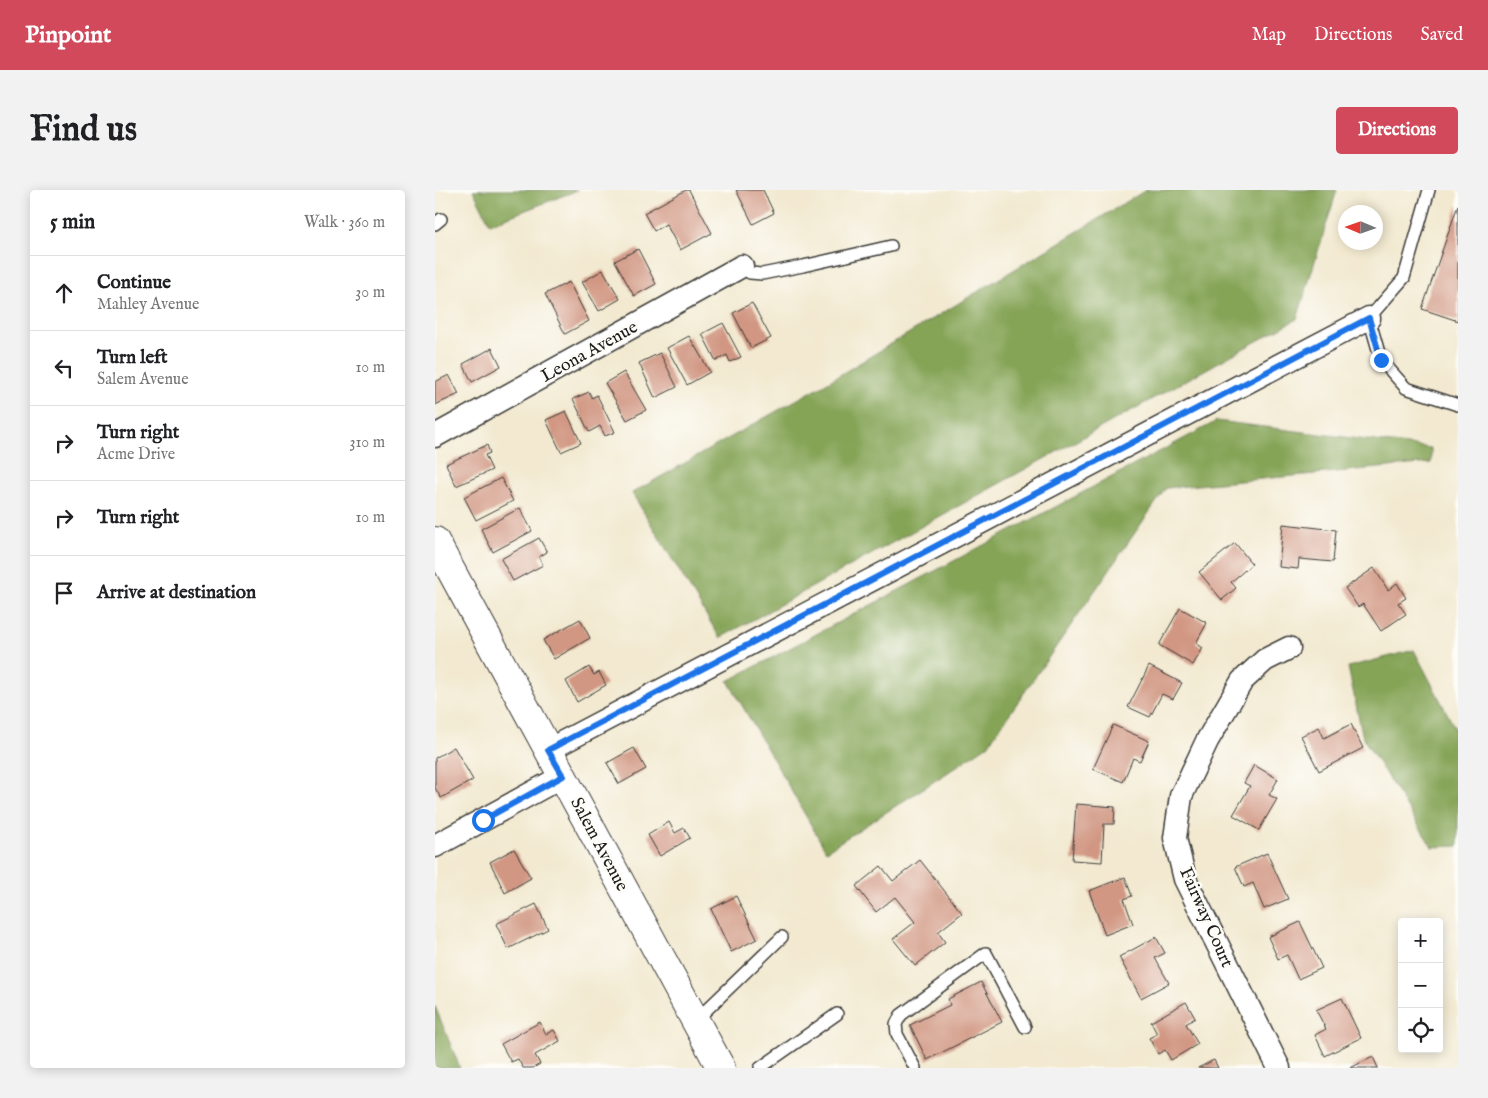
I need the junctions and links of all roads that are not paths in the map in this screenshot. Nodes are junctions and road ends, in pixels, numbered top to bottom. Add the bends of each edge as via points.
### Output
1 (1429, 190) edge
2 (891, 246) dead end
3 (742, 266) joint
4 (1369, 318) junction
5 (1458, 406) edge
6 (435, 436) edge
7 (435, 541) edge
8 (1289, 648) dead end
9 (548, 750) junction
10 (563, 776) junction
11 (435, 846) edge
12 (782, 937) dead end
13 (837, 1014) dead end
14 (695, 1021) junction
15 (1025, 1027) dead end
16 (721, 1068) edge
17 (760, 1068) edge
18 (915, 1068) edge
19 (1279, 1068) edge

1 - 4 lane via 1404,278
2 - 3 lane via 762,274 750,273
3 - 6 street, Leona Avenue
4 - 5 lane via 1381,360 1406,388
4 - 9 street
7 - 9 main road, Salem Avenue
8 - 19 street, Fairway Court via 1265,660 1242,681 1207,741 1181,796 1175,838 1185,880
9 - 10 main road, Salem Avenue
10 - 11 street
10 - 14 main road, Salem Avenue
12 - 14 lane
13 - 17 lane
14 - 16 main road, Salem Avenue
15 - 18 lane via 985,953 901,1015 896,1024 897,1034

